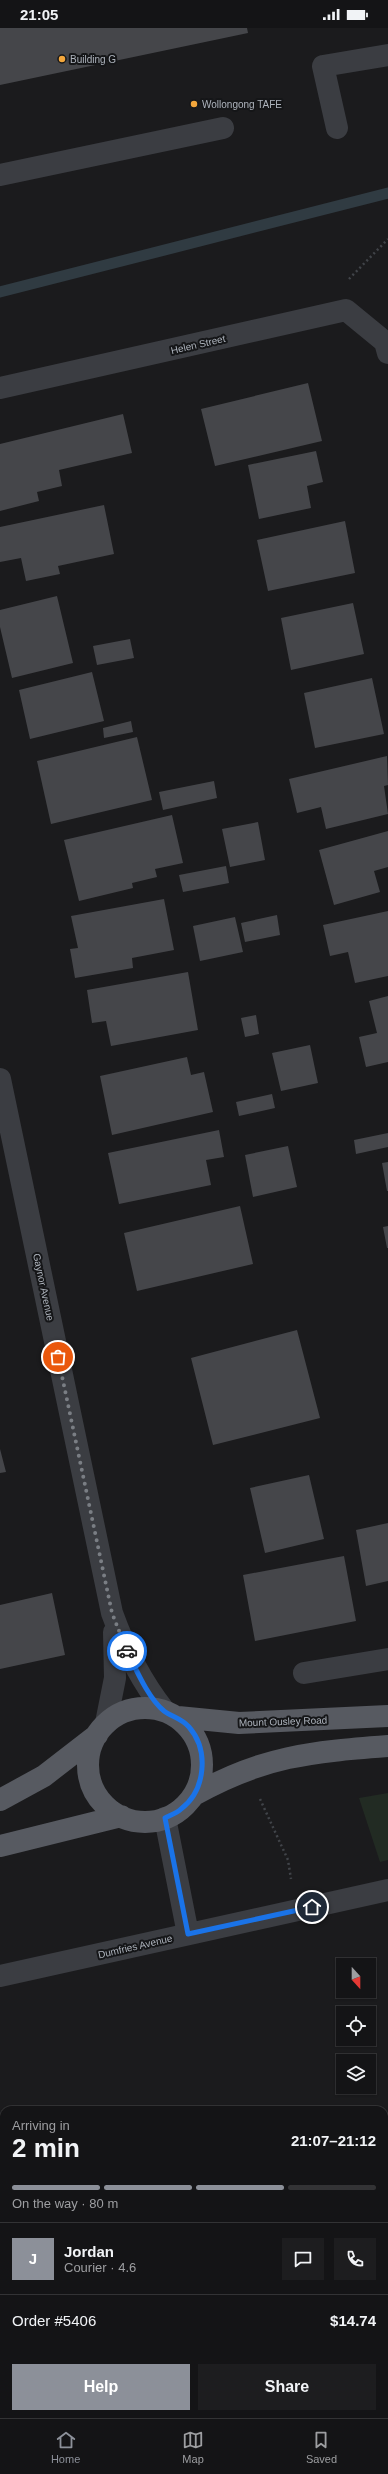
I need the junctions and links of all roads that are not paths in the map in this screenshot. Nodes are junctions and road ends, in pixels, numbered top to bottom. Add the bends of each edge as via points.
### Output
1 (388, 55) edge
2 (223, 128) dead end
3 (337, 128) dead end
4 (0, 174) edge
5 (387, 348) edge
6 (0, 388) edge
7 (0, 1079) edge
8 (112, 1613) junction
9 (388, 1659) edge
10 (304, 1673) dead end
11 (171, 1714) junction
12 (388, 1716) edge
13 (102, 1729) junction
14 (388, 1746) edge
15 (194, 1795) junction
16 (0, 1800) edge
17 (121, 1816) junction
18 (165, 1818) junction
19 (0, 1846) edge
20 (388, 1890) edge
21 (188, 1934) junction
22 (0, 1976) edge

1 - 3 street via 323,66
2 - 4 street
5 - 6 street, Helen Street via 346,310
7 - 8 street, Gaynor Avenue
8 - 11 street, Gaynor Avenue via 123,1644 138,1674
8 - 13 street, Gaynor Avenue via 115,1678
9 - 10 street
11 - 12 main road, Mount Ousley Road via 204,1721 239,1723
11 - 13 main road via 148,1708 133,1709 118,1714
11 - 15 main road via 198,1740 202,1778
13 - 16 main road via 44,1776
13 - 17 main road via 90,1749 90,1782 108,1808
14 - 15 main road via 315,1753 271,1761 245,1770
15 - 18 main road via 182,1809
17 - 18 main road via 135,1821 151,1822
17 - 19 main road
18 - 21 street
20 - 21 street, Dumfries Avenue
21 - 22 street, Dumfries Avenue

